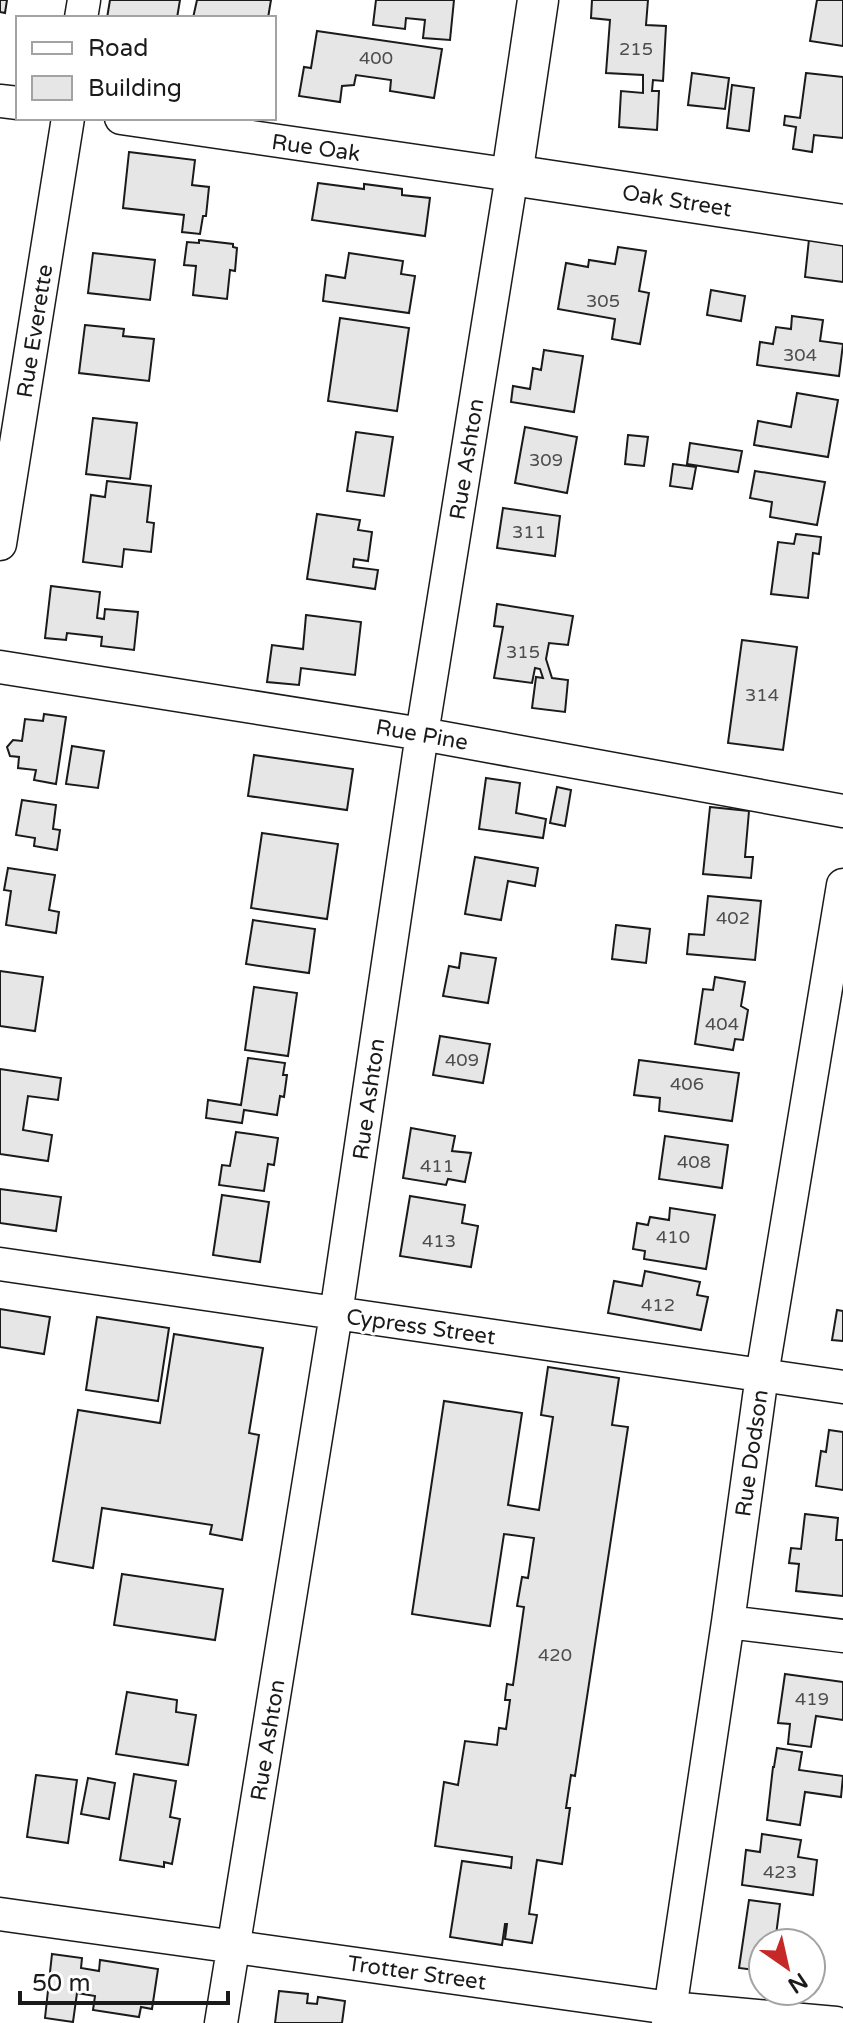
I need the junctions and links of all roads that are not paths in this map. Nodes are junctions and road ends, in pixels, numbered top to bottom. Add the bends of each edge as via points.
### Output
1 (538, 0) edge
2 (68, 120) edge
3 (135, 120) edge
4 (512, 175) junction
5 (843, 225) edge
6 (0, 544) edge
7 (0, 667) edge
8 (422, 734) junction
9 (843, 811) edge
10 (843, 885) edge
11 (0, 1264) edge
12 (336, 1314) junction
13 (762, 1375) junction
14 (843, 1387) edge
15 (728, 1622) junction
16 (843, 1636) edge
17 (0, 1914) edge
18 (233, 1946) junction
19 (669, 2015) edge
20 (221, 2023) edge
21 (836, 2023) edge

1 - 4 main road
2 - 6 street, Rue Everette
3 - 4 street, Rue Oak
4 - 5 main road, Oak Street
4 - 8 street, Rue Ashton
7 - 8 street, Rue Pine
8 - 9 street, Rue Pine
8 - 12 street, Rue Ashton
10 - 13 street, Rue Dodson
11 - 12 street, Cypress Street
12 - 13 street, Cypress Street
12 - 18 street, Rue Ashton
13 - 14 street, Cypress Street
13 - 15 street, Rue Dodson
15 - 16 street
15 - 19 street, Rue Dodson
17 - 18 street, Trotter Street
18 - 19 street, Trotter Street
18 - 20 street, Rue Ashton
19 - 21 street, Trotter Street

